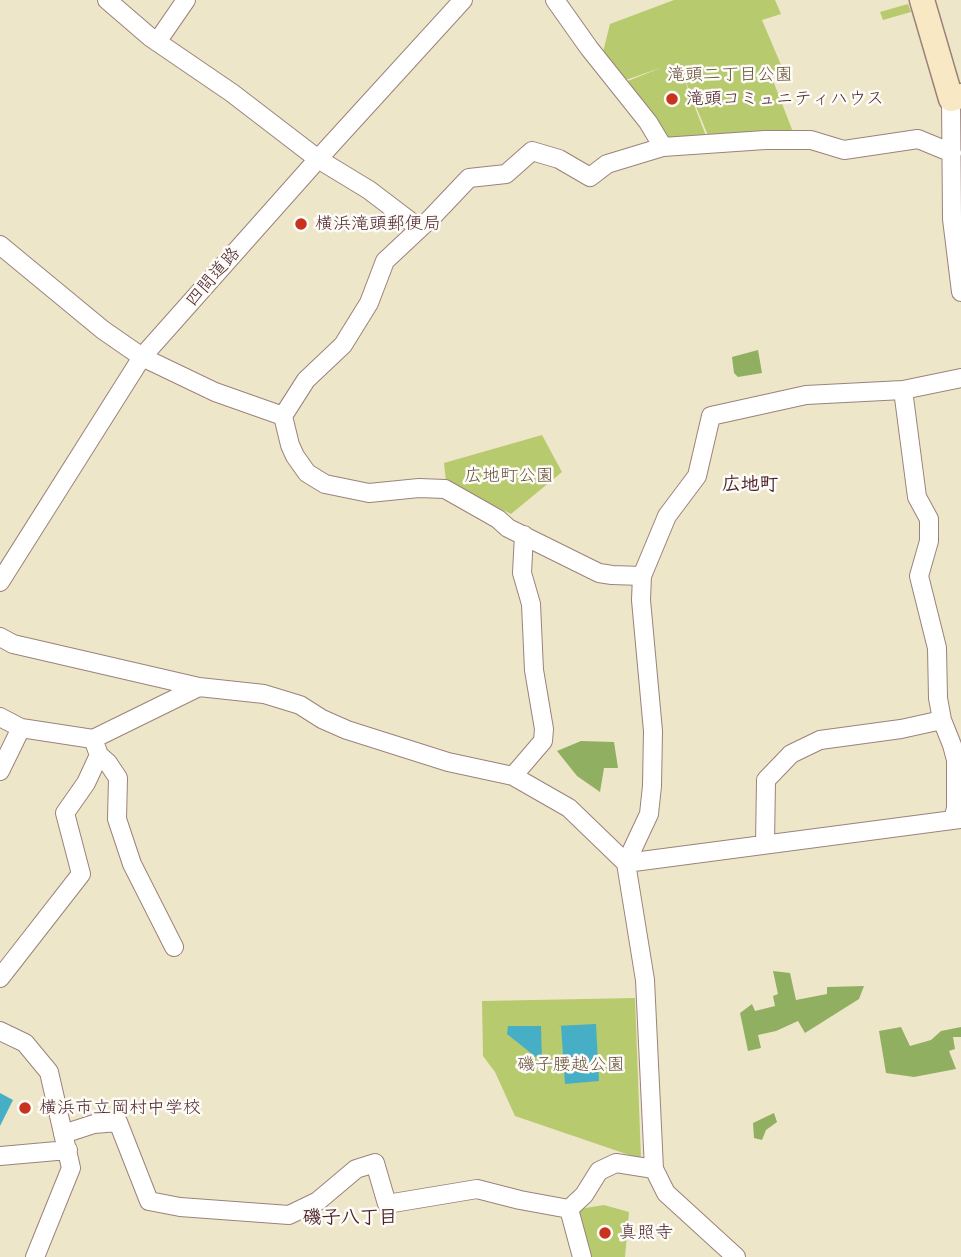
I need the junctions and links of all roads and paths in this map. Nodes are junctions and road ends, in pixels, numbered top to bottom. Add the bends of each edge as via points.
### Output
1 (107, 0) edge
2 (186, 0) edge
3 (463, 0) edge
4 (555, 0) edge
5 (922, 0) edge
6 (157, 42) junction
7 (956, 98) edge
8 (663, 147) junction
9 (952, 153) junction
10 (318, 159) junction
11 (419, 228) junction
12 (0, 245) edge
13 (961, 292) edge
14 (142, 357) junction
15 (961, 378) edge
16 (904, 390) junction
17 (283, 416) junction
18 (524, 535) junction
19 (642, 576) junction
20 (0, 582) edge
21 (0, 637) edge
22 (199, 687) junction
23 (0, 718) edge
24 (942, 720) junction
25 (21, 728) junction
26 (96, 747) junction
27 (0, 771) edge
28 (513, 776) junction
29 (957, 820) edge
30 (765, 844) junction
31 (626, 863) junction
32 (174, 947) dead end
33 (0, 978) edge
34 (0, 1031) edge
35 (65, 1142) junction
36 (0, 1156) edge
37 (654, 1169) junction
38 (569, 1209) junction
39 (35, 1257) edge
40 (582, 1257) edge
41 (736, 1257) edge

1 - 6 street
2 - 6 street
3 - 10 street, 四間道路
4 - 8 street
5 - 7 street
6 - 10 street
7 - 9 street
8 - 9 street via 811,140 844,150 918,139
8 - 11 street via 607,164 590,177 559,159 532,151 506,174 469,178
9 - 13 street via 952,219
10 - 11 street
10 - 14 street, 四間道路
11 - 17 street via 385,261 369,303 343,345 306,380
12 - 14 street
14 - 17 street via 215,392
14 - 20 street, 四間道路
15 - 16 street
16 - 19 street via 806,395 711,416 697,476 667,516
16 - 24 street via 918,497 929,519 929,541 919,576 937,648
17 - 18 street via 295,456 307,473 325,484 369,493 445,489
18 - 19 street via 599,573
18 - 28 street via 523,573 531,604 534,670 544,729 543,741
19 - 31 street via 653,731 652,786 649,814
21 - 22 street via 13,644
22 - 26 street
22 - 28 street via 264,694 300,705 347,730 448,762
23 - 25 street
24 - 29 street via 956,761
24 - 30 street via 820,740 791,754 766,780
25 - 26 street
25 - 27 street
26 - 32 street via 118,778 117,819 132,864
26 - 33 street via 86,783 65,813 81,874
28 - 31 street via 569,808
29 - 30 street
30 - 31 street
31 - 37 street via 645,980
34 - 35 street via 25,1044 49,1072
35 - 36 street
35 - 38 street via 94,1124 118,1122 149,1200 180,1207 289,1214 318,1201 356,1169 375,1163 387,1204 477,1189
35 - 39 street via 71,1168
37 - 38 street via 616,1163 599,1171
37 - 41 street via 666,1193
38 - 40 street

